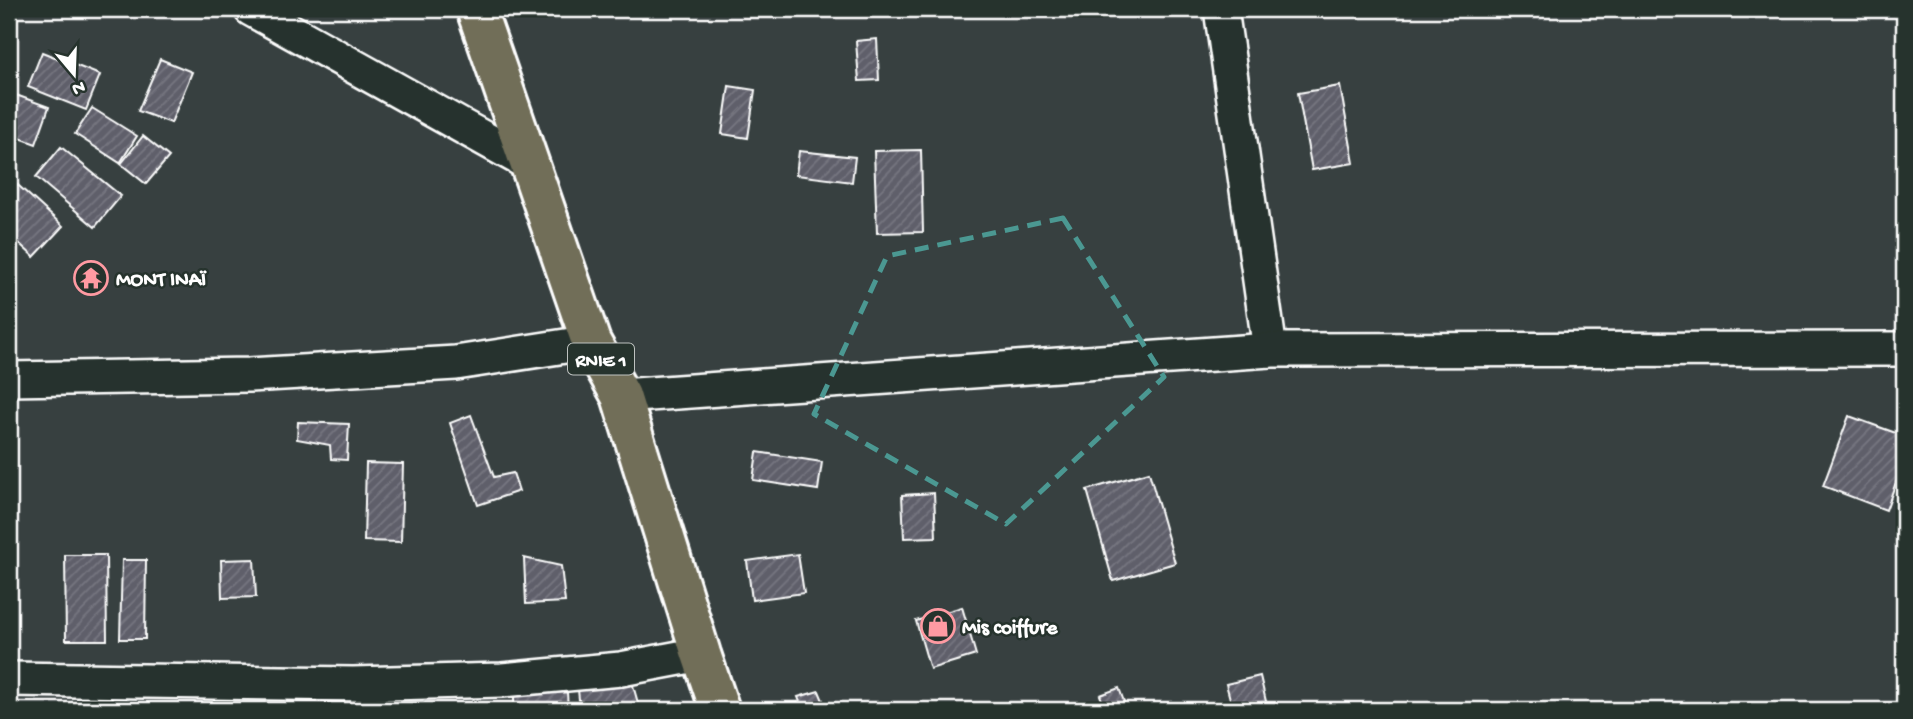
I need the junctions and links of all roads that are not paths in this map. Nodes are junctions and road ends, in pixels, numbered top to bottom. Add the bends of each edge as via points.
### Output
1 (251, 9) edge
2 (476, 9) edge
3 (1221, 9) edge
4 (528, 163) junction
5 (591, 342) junction
6 (1904, 349) edge
7 (1270, 350) junction
8 (9, 379) edge
9 (621, 396) junction
10 (701, 654) junction
11 (9, 678) edge
12 (720, 710) edge

1 - 4 street
2 - 4 highway, RNIE 1
3 - 7 street
4 - 5 highway, RNIE 1
5 - 8 street via 456,363 249,375
5 - 9 highway, RNIE 1
6 - 7 street
7 - 9 street
9 - 10 highway, RNIE 1
10 - 11 street via 621,669 502,680 353,684
10 - 12 highway, RNIE 1

